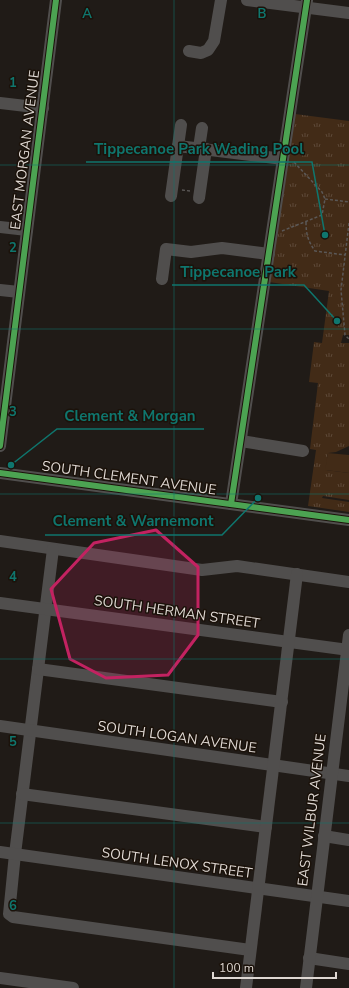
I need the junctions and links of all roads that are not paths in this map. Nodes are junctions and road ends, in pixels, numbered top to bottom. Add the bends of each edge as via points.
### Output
1 (56, 0) edge
2 (222, 0) edge
3 (247, 0) edge
4 (307, 4) edge
5 (349, 13) edge
6 (189, 51) dead end
7 (0, 103) edge
8 (43, 108) junction
9 (181, 126) dead end
10 (202, 128) dead end
11 (178, 146) junction
12 (203, 148) junction
13 (283, 159) junction
14 (172, 192) road end
15 (200, 195) road end
16 (0, 227) edge
17 (27, 230) junction
18 (269, 254) junction
19 (162, 280) dead end
20 (0, 290) edge
21 (19, 292) junction
22 (6, 352) edge
23 (2, 413) edge
24 (241, 441) junction
25 (0, 446) edge
26 (303, 451) dead end
27 (0, 473) edge
28 (231, 504) junction
29 (349, 520) edge
30 (0, 541) edge
31 (53, 549) junction
32 (297, 574) junction
33 (349, 582) edge
34 (0, 603) edge
35 (46, 609) junction
36 (349, 635) edge
37 (289, 642) junction
38 (348, 650) edge
39 (38, 669) junction
40 (282, 702) junction
41 (344, 712) edge
42 (0, 726) edge
43 (30, 730) junction
44 (273, 766) junction
45 (332, 774) junction
46 (349, 776) edge
47 (22, 794) junction
48 (266, 827) junction
49 (324, 836) junction
50 (349, 840) edge
51 (0, 852) edge
52 (14, 854) junction
53 (257, 890) junction
54 (317, 897) junction
55 (349, 901) edge
56 (250, 950) junction
57 (309, 958) junction
58 (349, 964) edge
59 (0, 978) edge
60 (73, 988) edge
61 (246, 988) edge
62 (306, 988) edge

1 - 8 street, EAST MORGAN AVENUE
2 - 6 street via 214,41 208,50 201,53
3 - 4 street
4 - 5 street
4 - 13 street
7 - 8 street
8 - 17 street, EAST MORGAN AVENUE
9 - 11 street
10 - 12 street
11 - 12 street
11 - 14 street
12 - 13 street
12 - 15 street
13 - 18 street
16 - 17 street
17 - 21 street, EAST MORGAN AVENUE
18 - 19 street via 222,248 191,252 166,249
18 - 24 street
20 - 21 street
21 - 22 street, EAST MORGAN AVENUE
22 - 23 street, EAST MORGAN AVENUE
23 - 25 street, EAST MORGAN AVENUE
24 - 26 street
24 - 28 street
27 - 28 street, SOUTH CLEMENT AVENUE
28 - 29 street, SOUTH CLEMENT AVENUE
30 - 31 street
31 - 32 street via 202,570 237,566
31 - 35 street
32 - 33 street
32 - 37 street
34 - 35 street, SOUTH HERMAN STREET
35 - 37 street, SOUTH HERMAN STREET
35 - 39 street
36 - 38 street, EAST WILBUR AVENUE
37 - 38 street, SOUTH HERMAN STREET
37 - 40 street
38 - 41 street, EAST WILBUR AVENUE
39 - 40 street
39 - 43 street
40 - 44 street
41 - 45 street, EAST WILBUR AVENUE
42 - 43 street, SOUTH LOGAN AVENUE
43 - 44 street, SOUTH LOGAN AVENUE
43 - 47 street
44 - 45 street, SOUTH LOGAN AVENUE
44 - 48 street
45 - 46 street, SOUTH LOGAN AVENUE
45 - 49 street, EAST WILBUR AVENUE
47 - 48 street
47 - 52 street
48 - 53 street
49 - 50 street
49 - 54 street, EAST WILBUR AVENUE
51 - 52 street, SOUTH LENOX STREET
52 - 53 street, SOUTH LENOX STREET
52 - 56 street via 9,909 9,914 13,917
53 - 54 street, SOUTH LENOX STREET
53 - 56 street
54 - 55 street, SOUTH LENOX STREET
54 - 57 street, EAST WILBUR AVENUE
56 - 61 street
57 - 58 street
57 - 62 street, EAST WILBUR AVENUE
59 - 60 street

